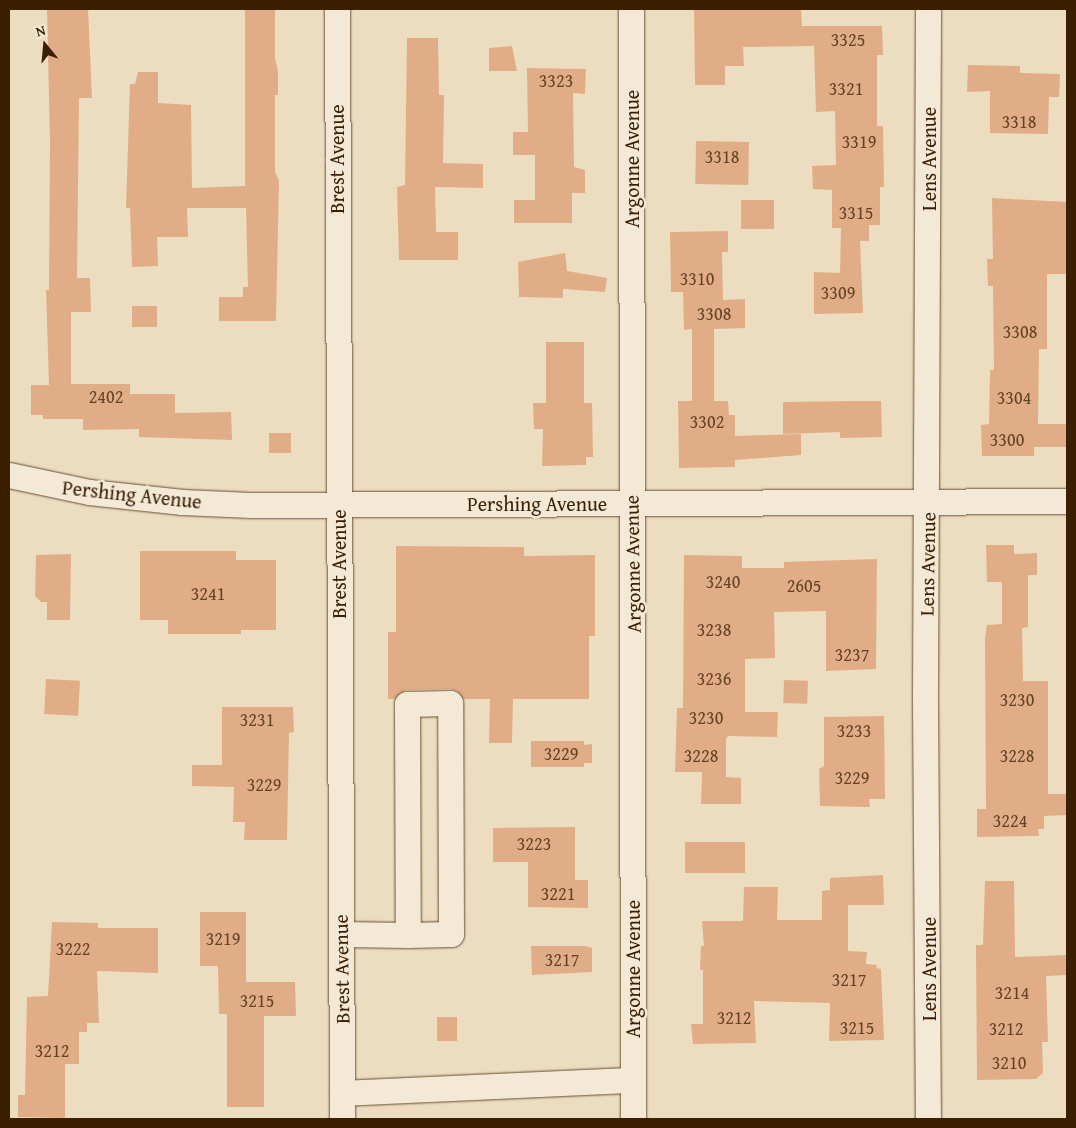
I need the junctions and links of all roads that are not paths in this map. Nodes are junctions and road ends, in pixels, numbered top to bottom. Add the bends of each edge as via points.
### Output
1 (337, 9) edge
2 (631, 9) edge
3 (928, 9) edge
4 (9, 475) edge
5 (928, 500) junction
6 (1067, 501) edge
7 (631, 503) junction
8 (337, 504) junction
9 (341, 934) junction
10 (408, 935) junction
11 (632, 1080) junction
12 (342, 1093) junction
13 (342, 1119) edge
14 (633, 1119) edge
15 (928, 1119) edge

1 - 8 street, Brest Avenue
2 - 7 street, Argonne Avenue
3 - 5 street, Lens Avenue
4 - 8 street, Pershing Avenue via 89,492 182,502
5 - 6 street, Pershing Avenue
5 - 7 street, Pershing Avenue
5 - 15 street, Lens Avenue via 925,699
7 - 8 street, Pershing Avenue
7 - 11 street, Argonne Avenue
8 - 9 street, Brest Avenue
9 - 10 street
9 - 12 street, Brest Avenue
10 - 10 street via 451,934 450,703 407,704
11 - 12 street
11 - 14 street, Argonne Avenue
12 - 13 street, Brest Avenue

